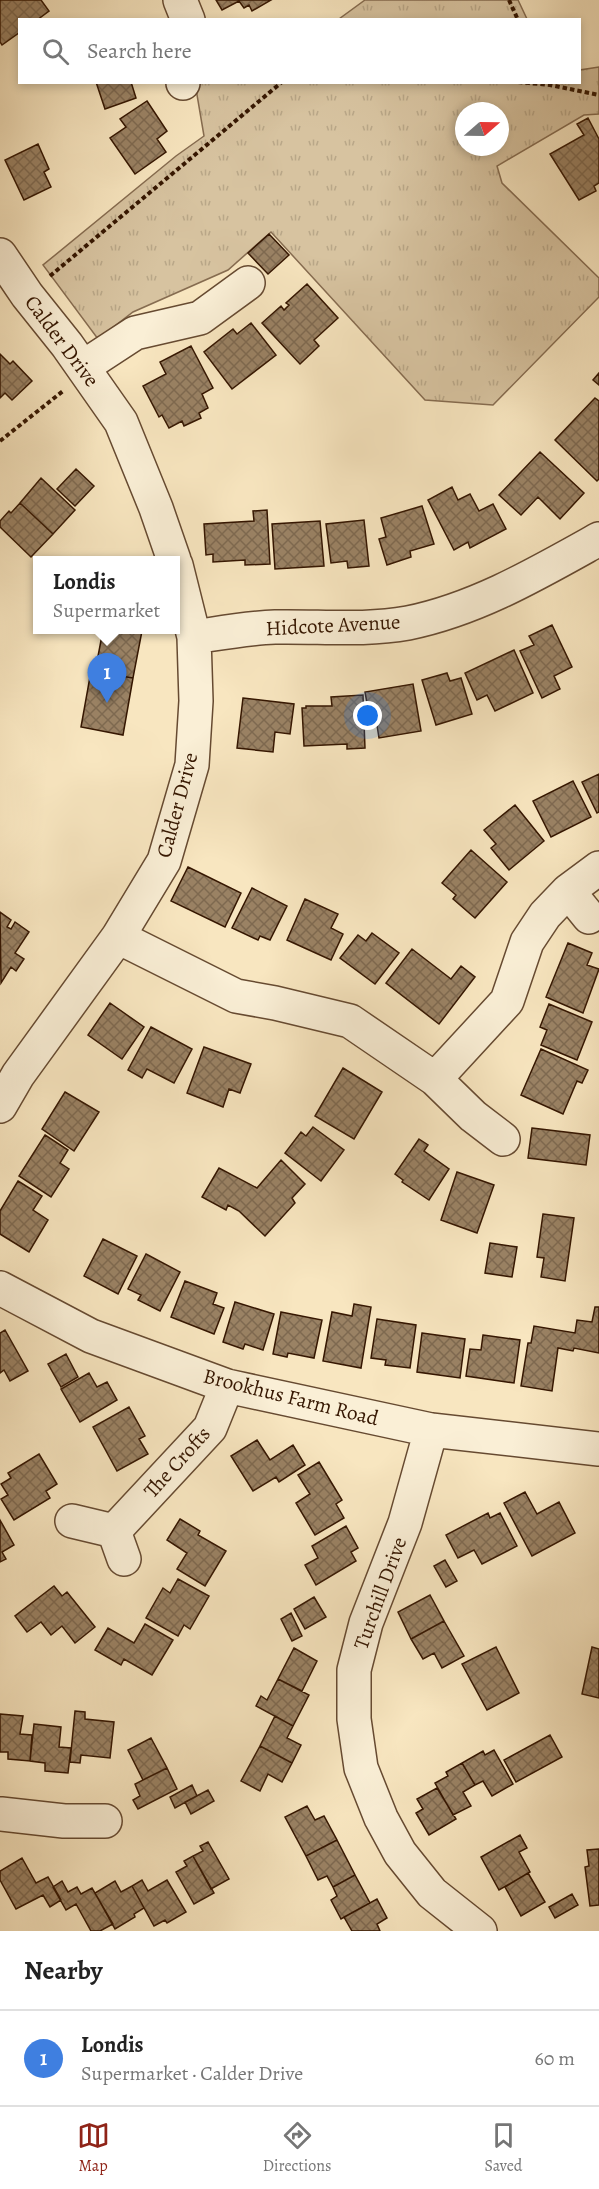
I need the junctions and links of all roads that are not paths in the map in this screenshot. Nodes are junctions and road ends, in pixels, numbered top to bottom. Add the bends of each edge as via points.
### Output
1 (180, 0) edge
2 (187, 18) edge
3 (0, 255) edge
4 (248, 283) dead end
5 (85, 370) junction
6 (599, 539) edge
7 (172, 556) edge
8 (180, 582) edge
9 (194, 637) junction
10 (599, 868) edge
11 (568, 891) junction
12 (590, 917) dead end
13 (118, 937) junction
14 (9, 1073) edge
15 (435, 1078) junction
16 (0, 1106) edge
17 (503, 1139) dead end
18 (0, 1288) edge
19 (227, 1386) junction
20 (431, 1430) junction
21 (599, 1449) edge
22 (72, 1521) dead end
23 (0, 1814) edge
24 (105, 1821) dead end
25 (480, 1931) edge

1 - 2 street
3 - 5 street, Calder Drive
4 - 5 street via 200,318 135,333
5 - 7 street, Calder Drive via 121,422
6 - 9 street, Hidcote Avenue via 515,585 455,611 407,623 274,627
8 - 9 street, Calder Drive
9 - 13 street, Calder Drive via 192,765 164,861
10 - 11 street
11 - 12 street
11 - 15 street via 527,942 507,1001
13 - 14 street, Calder Drive
13 - 15 street via 236,996 350,1021
14 - 16 street, Calder Drive
15 - 17 street
18 - 19 street, Brookhus Farm Road via 91,1336
19 - 20 street, Brookhus Farm Road
19 - 22 street, The Crofts via 210,1428 119,1545
20 - 21 street, Brookhus Farm Road
20 - 25 street, Turchill Drive via 405,1523 366,1623 354,1670 354,1719 361,1768 400,1853 432,1893
23 - 24 street

